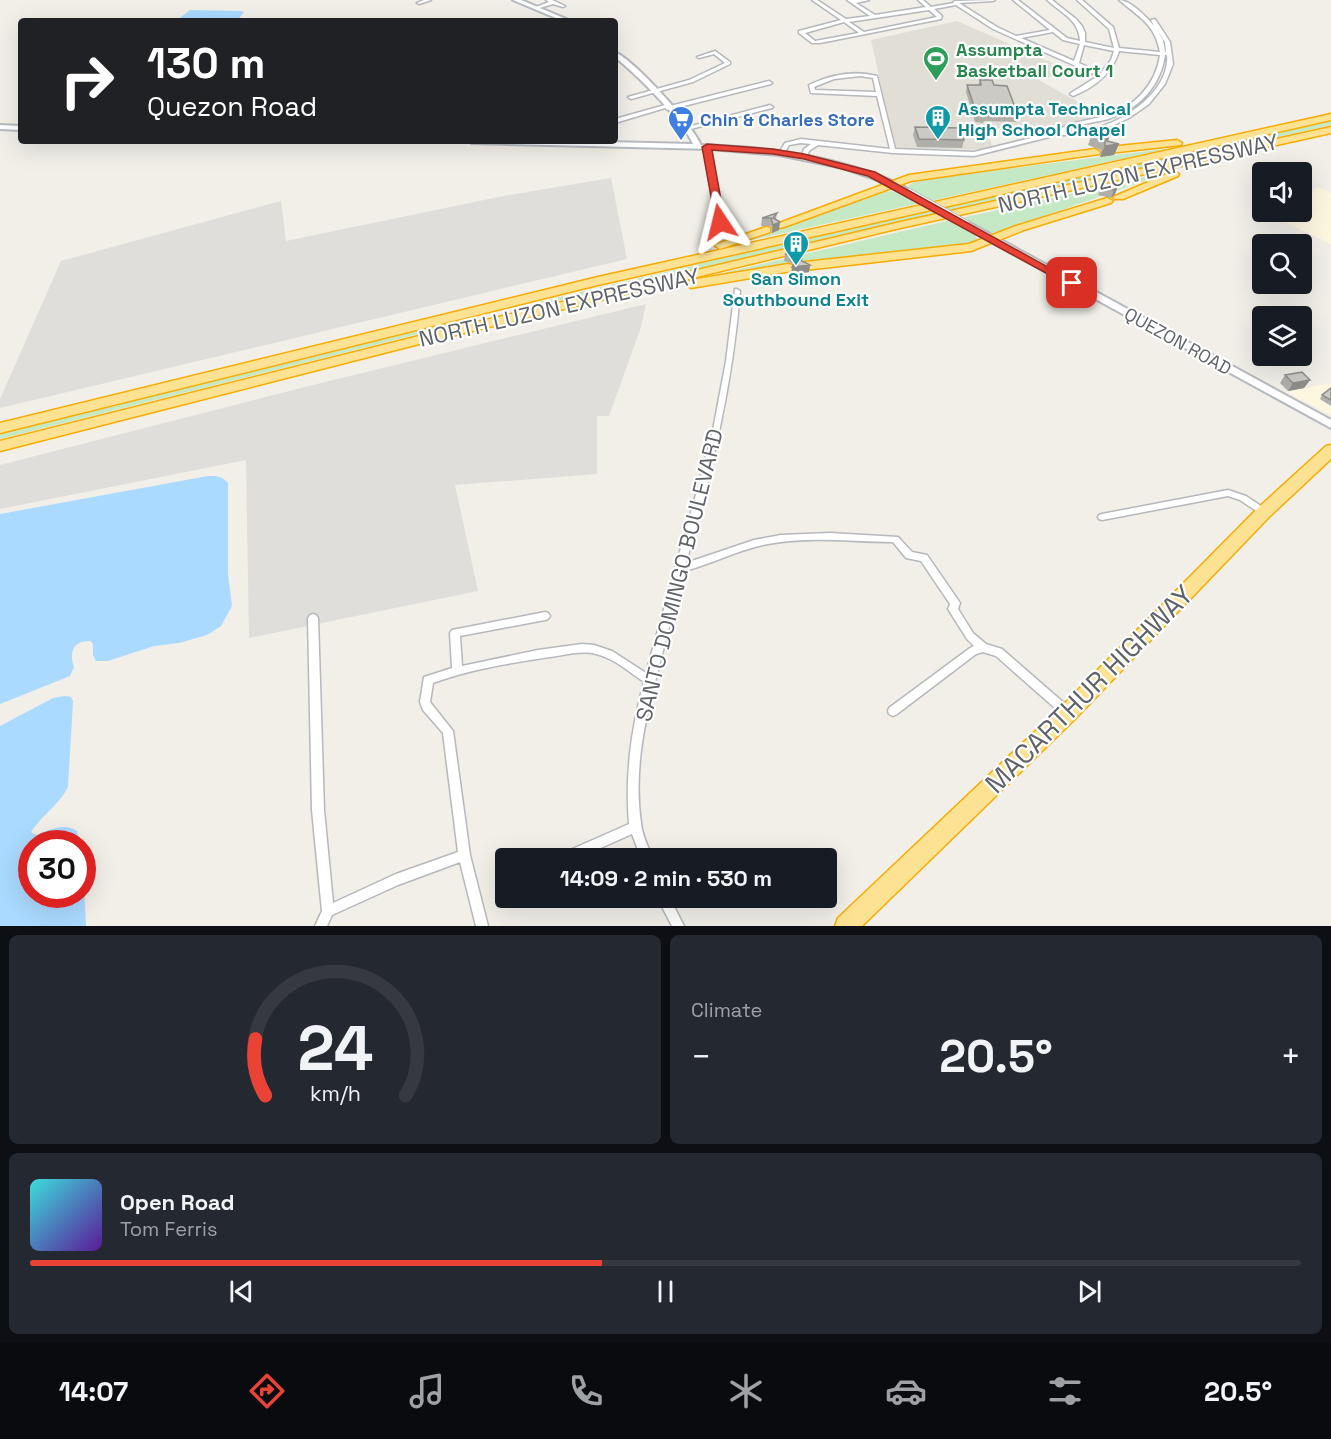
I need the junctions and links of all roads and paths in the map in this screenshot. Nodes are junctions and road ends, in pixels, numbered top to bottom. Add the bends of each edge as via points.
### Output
1 (429, 0) edge
2 (516, 0) edge
3 (814, 0) edge
4 (867, 0) edge
5 (920, 0) edge
6 (993, 0) edge
7 (1015, 0) edge
8 (1049, 0) edge
9 (1079, 0) edge
10 (1120, 0) edge
11 (1128, 0) edge
12 (550, 1) edge
13 (851, 1) edge
14 (955, 2) edge
15 (419, 3) dead end
16 (563, 6) dead end
17 (928, 7) junction
18 (538, 8) junction
19 (1145, 15) junction
20 (873, 16) junction
21 (561, 18) edge
22 (844, 21) junction
23 (1051, 31) junction
24 (863, 33) junction
25 (1016, 37) junction
26 (1084, 44) junction
27 (1117, 50) junction
28 (618, 56) edge
29 (1162, 56) junction
30 (699, 57) dead end
31 (1171, 57) junction
32 (1076, 64) junction
33 (1103, 76) junction
34 (844, 77) junction
35 (769, 83) dead end
36 (653, 91) junction
37 (846, 93) junction
38 (879, 94) junction
39 (1073, 94) dead end
40 (631, 97) dead end
41 (667, 107) junction
42 (770, 107) dead end
43 (1331, 116) edge
44 (618, 120) edge
45 (1094, 121) junction
46 (1070, 126) junction
47 (1103, 126) junction
48 (0, 127) edge
49 (18, 128) edge
50 (687, 128) junction
51 (1331, 130) edge
52 (1057, 133) junction
53 (1078, 134) junction
54 (1277, 142) junction
55 (817, 143) junction
56 (585, 144) edge
57 (698, 147) junction
58 (707, 147) junction
59 (1109, 150) edge
60 (893, 151) junction
61 (1095, 152) dead end
62 (782, 153) junction
63 (804, 157) junction
64 (893, 184) junction
65 (1119, 196) dead end
66 (1107, 201) dead end
67 (720, 222) dead end
68 (780, 225) edge
69 (766, 230) dead end
70 (992, 239) junction
71 (805, 266) edge
72 (788, 268) dead end
73 (598, 281) junction
74 (736, 291) dead end
75 (427, 338) junction
76 (1331, 424) edge
77 (0, 428) edge
78 (0, 446) edge
79 (1331, 450) edge
80 (1264, 512) junction
81 (1102, 517) dead end
82 (681, 568) junction
83 (545, 616) dead end
84 (313, 618) dead end
85 (982, 648) junction
86 (457, 671) junction
87 (650, 681) junction
88 (893, 711) dead end
89 (1068, 713) junction
90 (635, 827) junction
91 (588, 848) edge
92 (643, 848) edge
93 (464, 855) junction
94 (669, 908) edge
95 (328, 910) junction
96 (321, 926) edge
97 (482, 926) edge
98 (678, 926) edge
99 (846, 926) edge

1 - 15 street
2 - 18 main road
3 - 22 street
4 - 13 street
5 - 17 street
6 - 14 street
7 - 23 street
8 - 26 street via 1076,21
9 - 27 street via 1111,28
10 - 19 street
11 - 19 street
12 - 16 street
12 - 18 street
13 - 20 street
14 - 17 street
14 - 25 street via 983,22
17 - 20 street
17 - 24 street via 939,18
18 - 21 main road
19 - 29 street via 1157,34
19 - 31 street via 1167,38
20 - 22 street
22 - 24 street
22 - 24 street via 801,32 817,42
23 - 25 street
23 - 26 street
25 - 32 street
26 - 27 street
26 - 32 street
27 - 29 street
27 - 33 street
28 - 36 main road
29 - 31 street
29 - 45 street via 1160,71 1145,96 1117,114
30 - 36 street via 715,52 728,63 692,81
31 - 47 street via 1169,74 1150,100 1125,118
32 - 33 street
33 - 39 street
34 - 37 street
34 - 37 street via 812,86 813,92
34 - 38 street via 875,77
35 - 41 street
36 - 40 street
36 - 41 main road
37 - 38 street
38 - 60 street
41 - 44 street
41 - 50 main road
42 - 50 street
43 - 59 highway via 1219,138
43 - 73 highway, NORTH LUZON EXPRESSWAY
45 - 46 street
45 - 47 street
46 - 52 street
46 - 53 street
47 - 53 street
48 - 49 main road
50 - 57 main road
51 - 54 highway, NORTH LUZON EXPRESSWAY
52 - 53 street
52 - 60 street via 974,154
54 - 65 highway
54 - 75 highway, NORTH LUZON EXPRESSWAY via 896,226
55 - 60 street
55 - 62 street via 790,142
55 - 63 street via 806,150
56 - 57 main road, QUEZON ROAD
57 - 58 main road, QUEZON ROAD
58 - 62 main road, QUEZON ROAD
58 - 67 street
61 - 64 highway via 926,175
62 - 63 main road, QUEZON ROAD
63 - 64 main road, QUEZON ROAD via 855,169
64 - 68 highway
64 - 70 main road, QUEZON ROAD, bridge
66 - 70 highway
69 - 73 highway
70 - 71 highway via 946,252
70 - 76 main road, QUEZON ROAD
72 - 75 highway via 638,293 456,335
73 - 77 highway, NORTH LUZON EXPRESSWAY
74 - 82 street, SANTO DOMINGO BOULEVARD via 735,331 719,420
75 - 78 highway, NORTH LUZON EXPRESSWAY
79 - 80 highway, MACARTHUR HIGHWAY
80 - 81 street via 1228,493
80 - 89 highway, MACARTHUR HIGHWAY
82 - 85 street via 764,542 816,536 895,539 909,555 924,558 955,603 956,616
82 - 87 street, SANTO DOMINGO BOULEVARD
83 - 86 street via 455,633
84 - 95 street via 318,802
85 - 88 street
85 - 89 street via 999,652
86 - 87 street via 562,650 592,648
86 - 93 street via 428,680 425,702 448,731
87 - 90 street, SANTO DOMINGO BOULEVARD via 634,758
89 - 99 highway, MACARTHUR HIGHWAY
90 - 91 street
90 - 92 street, SANTO DOMINGO BOULEVARD
93 - 95 street
93 - 97 street
94 - 98 street
95 - 96 street

